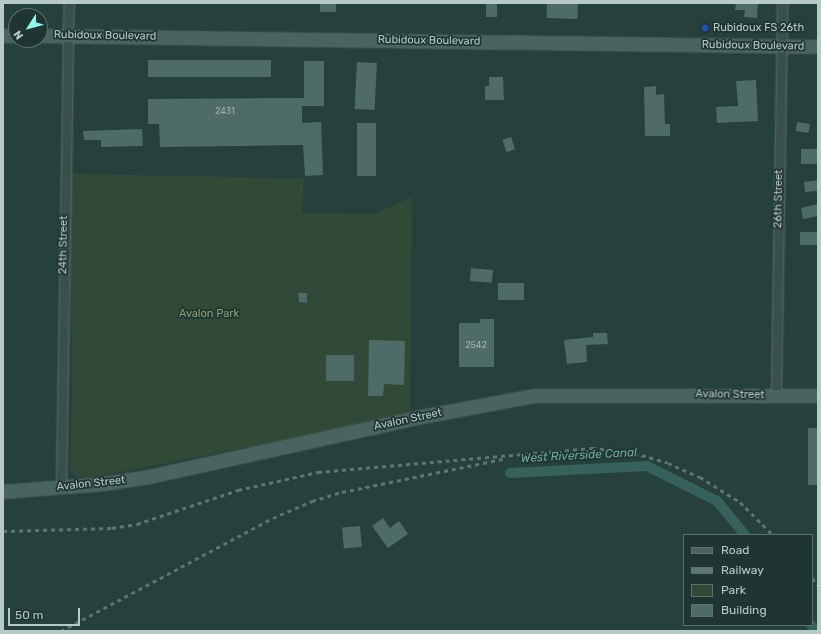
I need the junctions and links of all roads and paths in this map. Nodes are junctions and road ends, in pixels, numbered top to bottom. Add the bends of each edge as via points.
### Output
1 (69, 3) edge
2 (782, 3) edge
3 (68, 35) junction
4 (48, 36) edge
5 (782, 46) junction
6 (818, 47) edge
7 (776, 395) junction
8 (818, 396) edge
9 (61, 488) junction
10 (3, 492) edge

1 - 3 street, 24th Street
2 - 5 street, 26th Street
3 - 4 street, Rubidoux Boulevard
3 - 5 street, Rubidoux Boulevard
3 - 9 street, 24th Street
5 - 6 street, Rubidoux Boulevard
5 - 7 street, 26th Street
7 - 8 street, Avalon Street
7 - 9 street, Avalon Street via 534,396 422,417 149,477
9 - 10 street, Avalon Street

